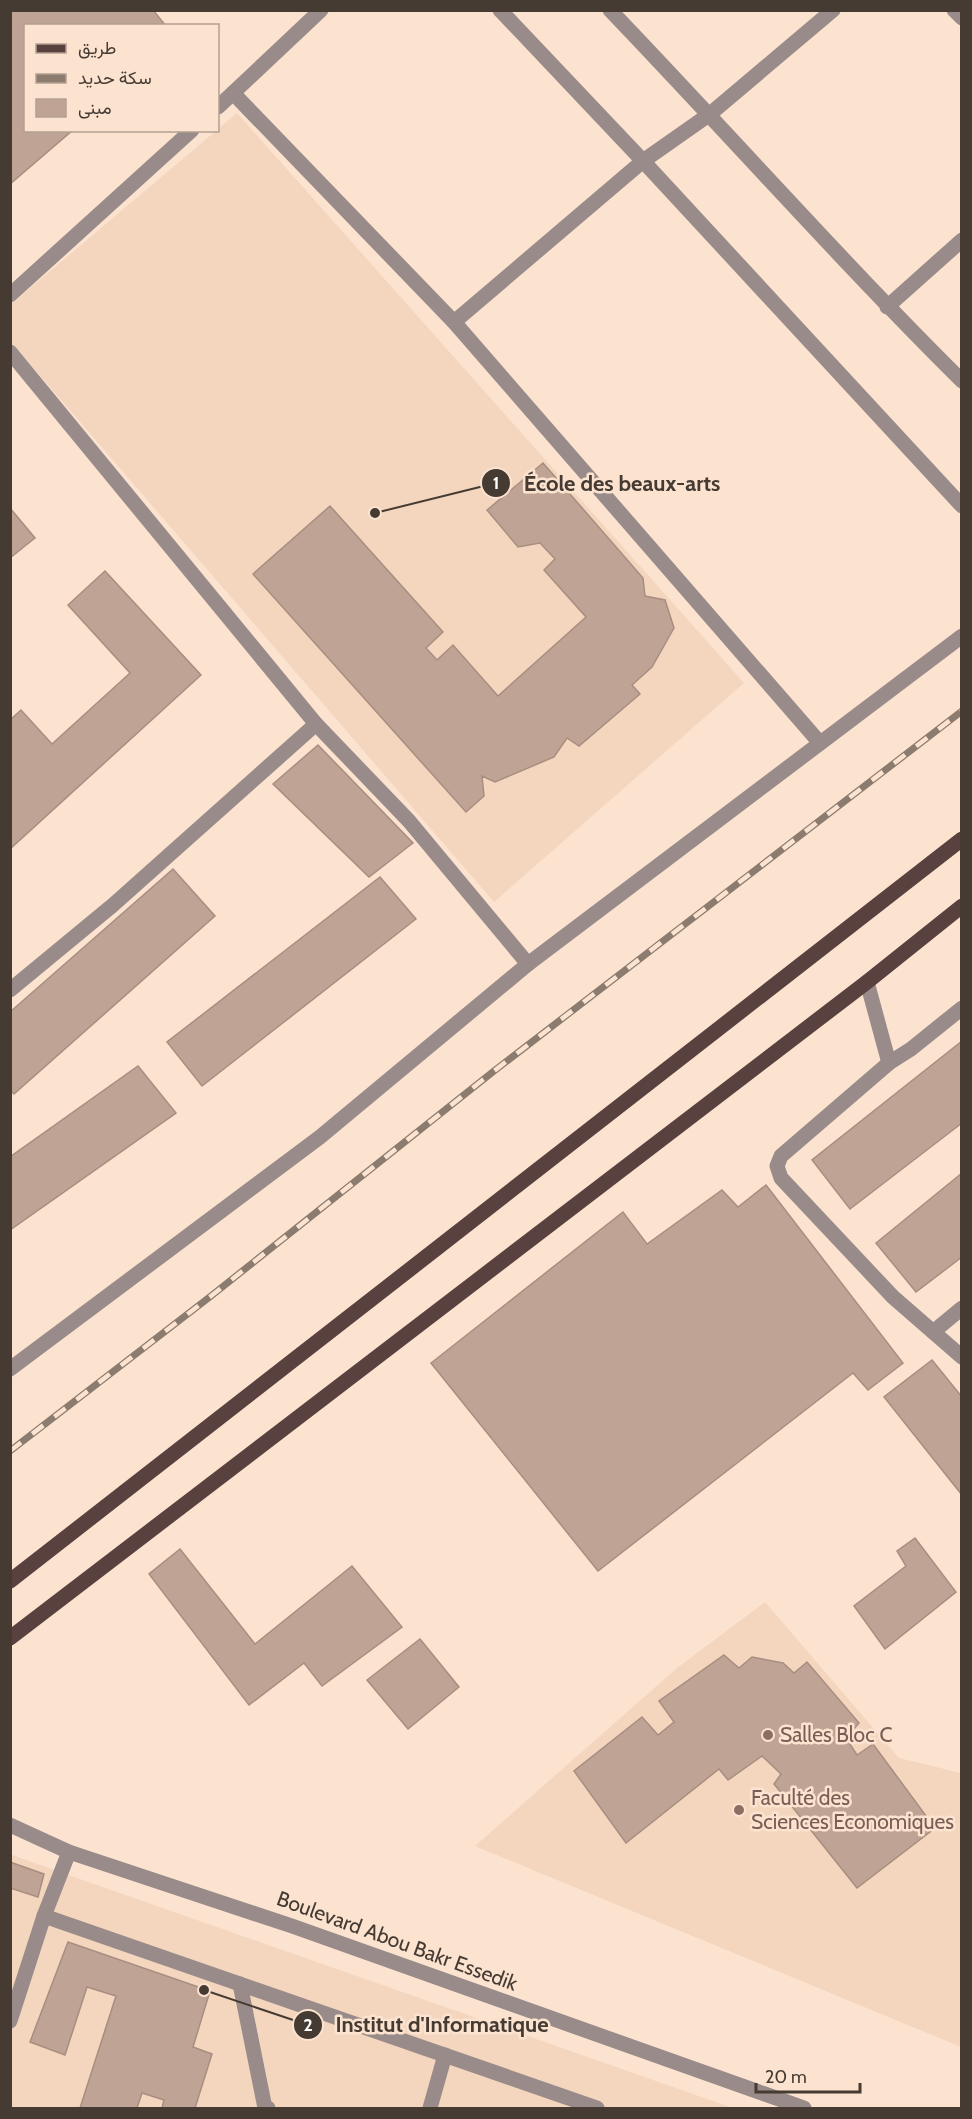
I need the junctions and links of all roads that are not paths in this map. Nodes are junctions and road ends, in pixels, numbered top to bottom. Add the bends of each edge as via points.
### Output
1 (321, 10) edge
2 (500, 10) edge
3 (610, 10) edge
4 (833, 10) edge
5 (954, 10) edge
6 (962, 18) edge
7 (233, 93) junction
8 (219, 106) edge
9 (710, 114) junction
10 (190, 132) edge
11 (643, 161) junction
12 (962, 240) edge
13 (10, 295) edge
14 (887, 307) junction
15 (454, 322) junction
16 (10, 352) edge
17 (962, 381) edge
18 (962, 506) edge
19 (962, 636) edge
20 (316, 724) junction
21 (820, 743) junction
22 (962, 839) edge
23 (962, 906) edge
24 (528, 964) junction
25 (867, 982) junction
26 (10, 990) edge
27 (962, 1008) edge
28 (889, 1063) junction
29 (962, 1308) edge
30 (933, 1332) junction
31 (962, 1358) edge
32 (10, 1369) edge
33 (10, 1581) edge
34 (10, 1638) edge
35 (10, 1826) edge
36 (69, 1852) junction
37 (44, 1916) junction
38 (240, 1984) junction
39 (10, 2021) edge
40 (445, 2055) junction
41 (267, 2109) edge
42 (430, 2109) edge
43 (597, 2109) edge
44 (804, 2109) edge

1 - 7 street
2 - 11 street
3 - 9 street
4 - 9 street
5 - 6 street
7 - 8 street
7 - 15 street
9 - 11 street
9 - 14 street
10 - 13 street
11 - 15 street
11 - 18 street
12 - 14 street
14 - 17 street
15 - 21 street
16 - 20 street
19 - 21 street
20 - 24 street via 409,821
20 - 26 street
21 - 24 street
22 - 33 main road
23 - 25 main road
24 - 32 street via 320,1137
25 - 28 street
25 - 34 main road
27 - 28 street
28 - 30 street via 781,1156 777,1166 781,1178 893,1297
29 - 30 street
30 - 31 street
35 - 36 street, Boulevard Abou Bakr Essedik
36 - 37 street
36 - 44 street, Boulevard Abou Bakr Essedik via 292,1926
37 - 38 street
37 - 39 street
38 - 40 street
38 - 41 street
40 - 42 street
40 - 43 street

